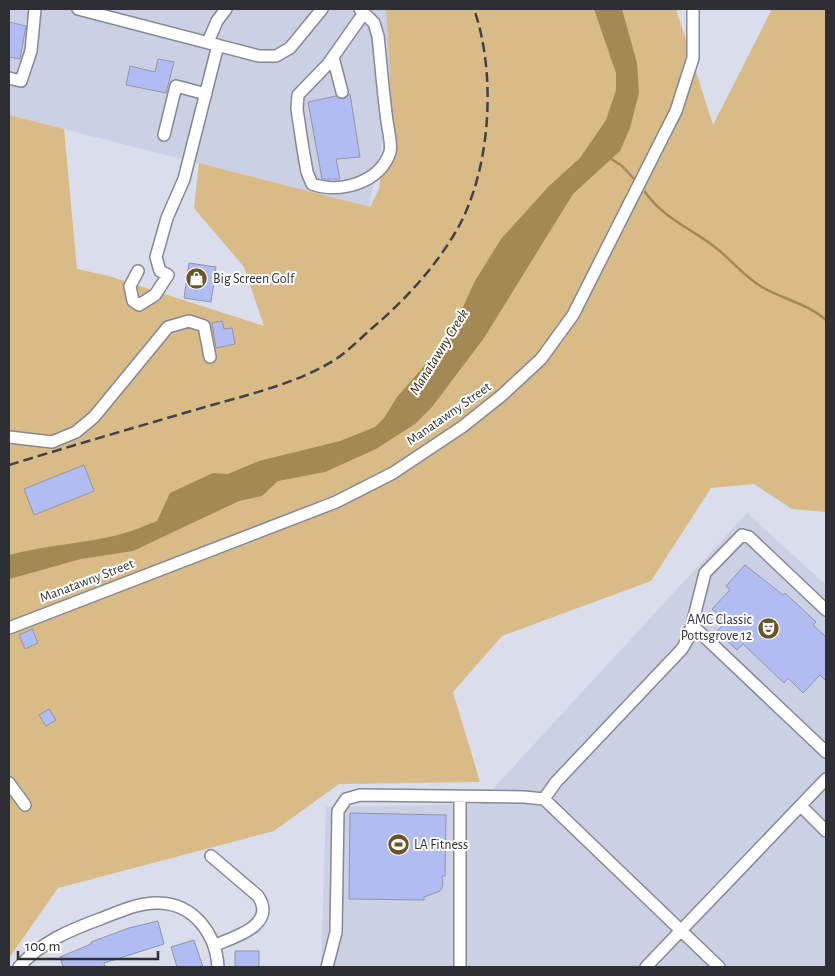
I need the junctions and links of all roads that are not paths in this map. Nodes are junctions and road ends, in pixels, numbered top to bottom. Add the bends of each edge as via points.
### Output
1 (35, 9) edge
2 (81, 9) edge
3 (226, 9) edge
4 (322, 9) edge
5 (693, 9) edge
6 (362, 11) edge
7 (213, 44) junction
8 (333, 57) junction
9 (9, 78) edge
10 (342, 92) dead end
11 (206, 94) junction
12 (164, 135) dead end
13 (138, 271) dead end
14 (210, 357) dead end
15 (9, 438) edge
16 (826, 610) edge
17 (692, 625) junction
18 (9, 628) edge
19 (826, 752) edge
20 (826, 779) edge
21 (9, 784) edge
22 (460, 797) junction
23 (544, 799) junction
24 (25, 805) dead end
25 (801, 806) junction
26 (826, 831) edge
27 (211, 856) dead end
28 (682, 931) junction
29 (215, 945) junction
30 (19, 967) edge
31 (218, 967) edge
32 (327, 967) edge
33 (460, 967) edge
34 (646, 967) edge
35 (719, 967) edge

1 - 9 street via 31,51 21,80
2 - 7 street
3 - 7 street via 217,20
4 - 7 street via 290,48 276,56 259,56
5 - 18 street, Manatawny Street via 693,58 676,111 573,315 541,359 501,396 462,427 393,473 355,493
6 - 8 street
6 - 8 street via 374,23 378,36 390,151 380,168 363,181 333,190 312,184 307,172 297,109 298,96
7 - 11 street
8 - 10 street
11 - 12 street via 176,86
11 - 13 street via 184,179 167,218 156,257 160,271 168,275 167,279 155,295 138,305 133,301 130,286
14 - 15 street via 204,326 189,321 168,327 94,417 76,432 52,442
16 - 17 street via 750,537 742,535 705,572
17 - 19 street
17 - 23 street via 682,649 556,782
20 - 25 street
21 - 24 street
22 - 23 street
22 - 32 street via 360,795 346,799 338,811 336,932
22 - 33 street
23 - 28 street
25 - 26 street
25 - 28 street
27 - 29 street via 258,896 262,904 261,918 253,928
28 - 34 street
28 - 35 street
29 - 30 street via 204,927 189,913 169,905 148,904 65,933 34,952
29 - 31 street

